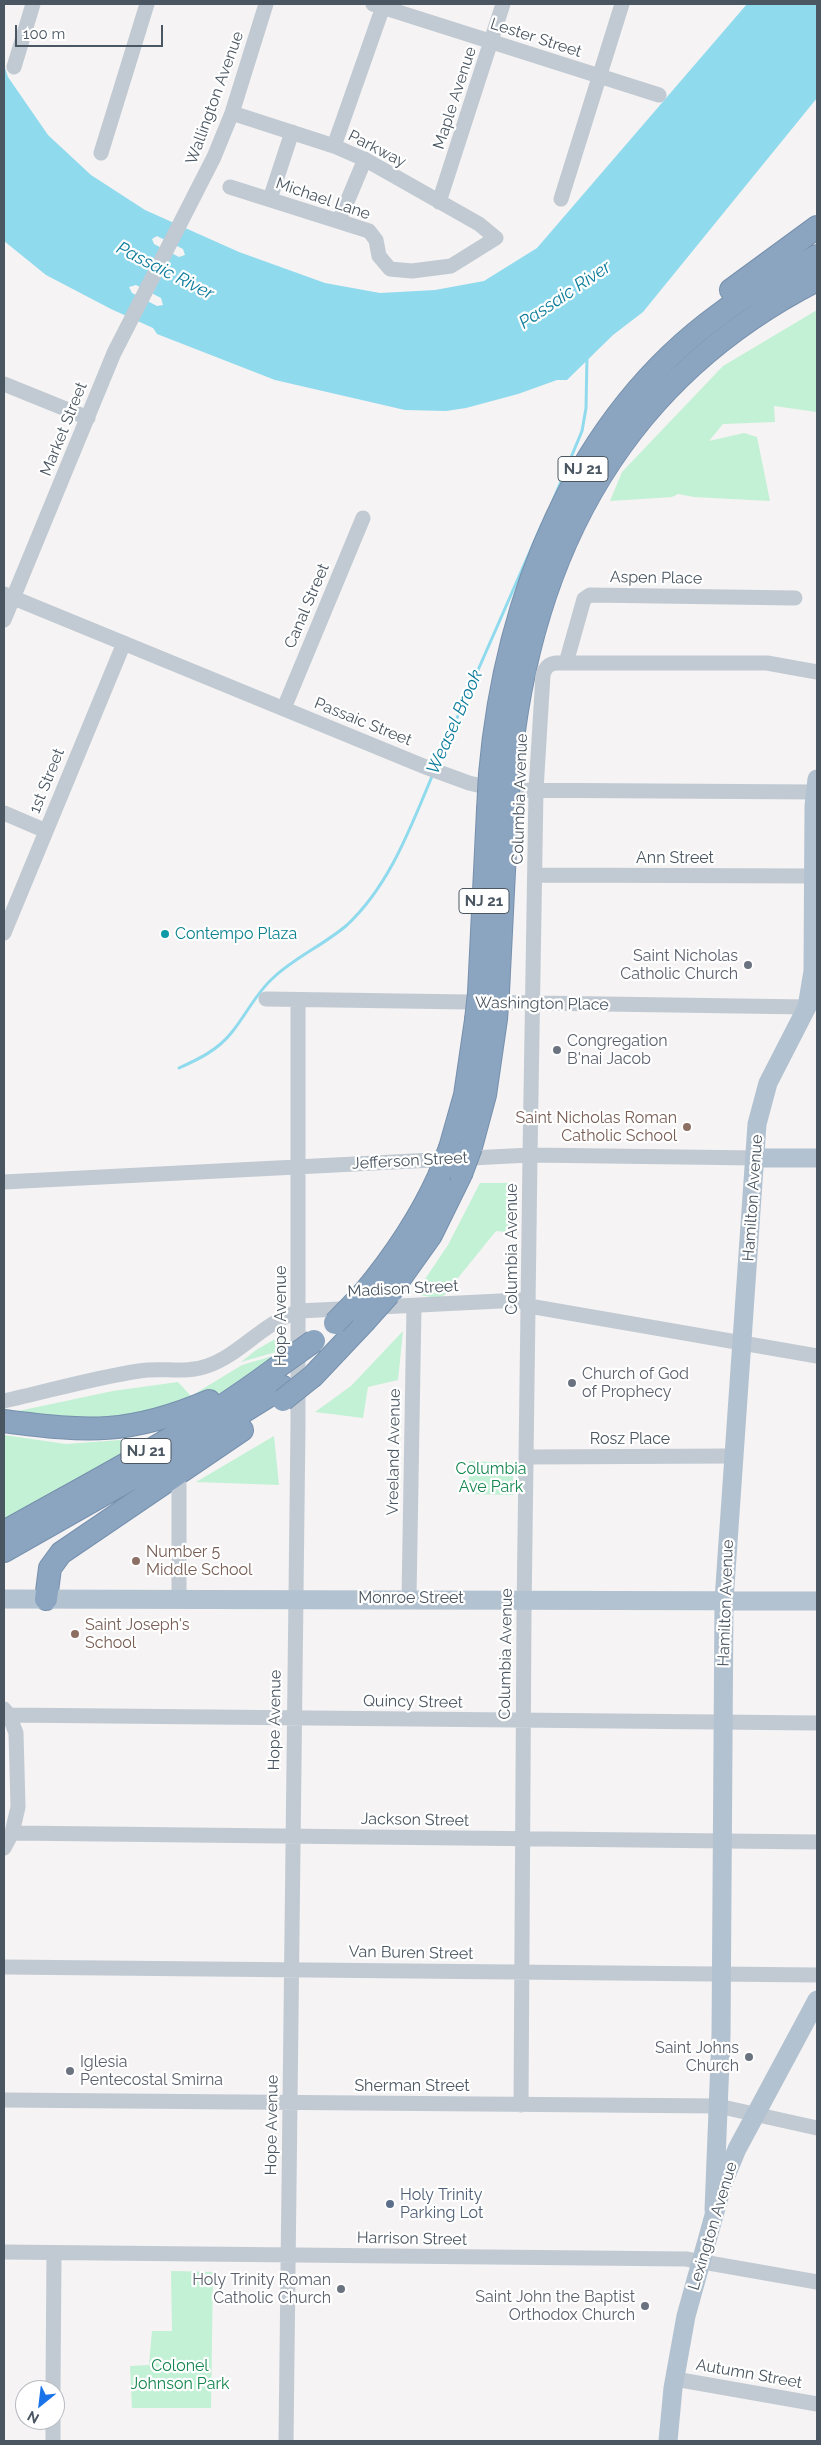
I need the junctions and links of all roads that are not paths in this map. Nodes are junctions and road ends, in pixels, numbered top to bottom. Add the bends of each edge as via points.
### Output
1 (33, 4) edge
2 (147, 4) edge
3 (266, 4) edge
4 (503, 4) edge
5 (622, 4) edge
6 (380, 5) edge
7 (491, 42) junction
8 (14, 67) dead end
9 (600, 76) junction
10 (660, 96) dead end
11 (232, 113) junction
12 (292, 132) junction
13 (334, 146) junction
14 (101, 153) dead end
15 (365, 159) junction
16 (230, 186) dead end
17 (270, 199) junction
18 (561, 199) dead end
19 (439, 202) junction
20 (339, 221) junction
21 (817, 227) edge
22 (496, 238) joint
23 (165, 256) joint
24 (817, 256) edge
25 (817, 280) edge
26 (4, 384) edge
27 (88, 418) junction
28 (592, 454) junction
29 (363, 518) dead end
30 (8, 596) edge
31 (795, 598) dead end
32 (4, 620) edge
33 (124, 643) junction
34 (566, 663) junction
35 (817, 672) edge
36 (284, 708) junction
37 (500, 774) junction
38 (817, 788) edge
39 (536, 790) junction
40 (4, 813) edge
41 (46, 831) junction
42 (536, 874) junction
43 (813, 876) junction
44 (4, 933) edge
45 (266, 1000) dead end
46 (298, 1000) junction
47 (534, 1004) junction
48 (812, 1007) edge
49 (530, 1155) junction
50 (756, 1158) junction
51 (817, 1158) edge
52 (298, 1166) junction
53 (450, 1175) junction
54 (4, 1182) edge
55 (414, 1306) junction
56 (529, 1306) junction
57 (299, 1311) junction
58 (742, 1343) junction
59 (817, 1356) edge
60 (283, 1363) junction
61 (283, 1394) junction
62 (4, 1401) edge
63 (4, 1421) edge
64 (734, 1456) junction
65 (526, 1457) junction
66 (179, 1484) dead end
67 (4, 1532) edge
68 (4, 1551) edge
69 (4, 1598) edge
70 (294, 1598) junction
71 (408, 1598) junction
72 (46, 1599) junction
73 (178, 1599) junction
74 (524, 1599) junction
75 (724, 1600) junction
76 (817, 1600) edge
77 (6, 1712) edge
78 (293, 1719) junction
79 (523, 1721) junction
80 (723, 1722) junction
81 (817, 1723) edge
82 (12, 1833) junction
83 (291, 1835) junction
84 (522, 1840) junction
85 (722, 1841) junction
86 (817, 1842) edge
87 (4, 1848) edge
88 (4, 1967) edge
89 (290, 1969) junction
90 (520, 1972) junction
91 (721, 1974) junction
92 (817, 1975) edge
93 (817, 2000) edge
94 (4, 2100) edge
95 (290, 2103) junction
96 (521, 2105) junction
97 (718, 2106) junction
98 (757, 2115) junction
99 (817, 2128) edge
100 (714, 2210) junction
101 (4, 2252) edge
102 (54, 2253) junction
103 (288, 2255) junction
104 (700, 2262) junction
105 (817, 2282) edge
106 (675, 2379) junction
107 (53, 2380) edge
108 (817, 2404) edge
109 (286, 2441) edge
110 (668, 2441) edge

1 - 8 street
2 - 14 street
3 - 11 street, Wallington Avenue
4 - 7 street, Maple Avenue
5 - 9 street
6 - 7 street, Lester Street
6 - 13 street
7 - 9 street, Lester Street
7 - 19 street, Maple Avenue
9 - 10 street, Lester Street
9 - 18 street
11 - 12 street, Parkway
11 - 23 street, Wallington Avenue
12 - 13 street, Parkway
12 - 17 street
13 - 15 street, Parkway
15 - 19 street, Parkway
15 - 20 street
16 - 17 street, Michael Lane
17 - 20 street, Michael Lane
19 - 22 street, Parkway via 479,224
20 - 22 street, Michael Lane via 368,231 376,240 379,256 390,269 412,271 451,266
21 - 28 highway via 734,287 670,341 635,382
23 - 27 street, Market Street via 114,353
24 - 28 highway, NJ 21 via 741,299 698,331 641,388
25 - 37 highway, NJ 21 via 738,327 692,364 650,408 609,464 571,532 542,605
26 - 27 street
27 - 30 street, Market Street
28 - 37 highway, NJ 21 via 554,524 524,598 504,676
29 - 36 street, Canal Street
30 - 32 street, Market Street
30 - 33 street, Passaic Street
31 - 34 street, Aspen Place via 590,595 584,599
33 - 36 street, Passaic Street
33 - 41 street, 1st Street
34 - 35 street, Columbia Avenue via 761,663
34 - 39 street, Columbia Avenue via 551,664 543,676
36 - 39 street, Passaic Street via 482,788
37 - 53 highway, NJ 21, bridge via 486,1020 485,1095
38 - 39 street, Passaic Street
38 - 43 main road
39 - 42 street, Columbia Avenue
40 - 41 street
41 - 44 street, 1st Street
42 - 43 street, Ann Street
42 - 47 street, Columbia Avenue
43 - 48 main road
45 - 46 street, Washington Place
46 - 47 street, Washington Place
46 - 52 street, Hope Avenue
47 - 48 street, Washington Place
47 - 49 street, Columbia Avenue
48 - 50 main road, Hamilton Avenue via 768,1082 758,1124
49 - 50 street, Jefferson Street
49 - 52 street, Jefferson Street
49 - 56 street, Columbia Avenue
50 - 51 main road, Jefferson Street
50 - 58 main road, Hamilton Avenue
52 - 54 street, Jefferson Street
52 - 57 street, Hope Avenue
53 - 60 highway, NJ 21, bridge via 427,1202 399,1250 363,1294 334,1324
53 - 61 highway, NJ 21, bridge via 430,1235 389,1294 364,1322
55 - 56 street, Madison Street via 520,1300
55 - 57 street, Madison Street
55 - 71 street, Vreeland Avenue
56 - 58 street, Madison Street
56 - 65 street, Columbia Avenue
57 - 62 street, Madison Street via 276,1320 223,1358 204,1367 181,1371 140,1370
57 - 70 street, Hope Avenue
58 - 59 street, Madison Street
58 - 64 main road, Hamilton Avenue
60 - 63 highway via 198,1406 134,1426 77,1430
60 - 67 highway, NJ 21 via 200,1420
61 - 68 highway, NJ 21
61 - 72 highway via 61,1554 50,1568
64 - 65 street, Rosz Place
64 - 75 main road, Hamilton Avenue
65 - 74 street, Columbia Avenue
66 - 73 street
69 - 72 main road, Monroe Street
70 - 71 main road, Monroe Street
70 - 73 main road, Monroe Street
70 - 78 street, Hope Avenue
71 - 74 main road, Monroe Street
72 - 73 main road, Monroe Street
74 - 75 main road, Monroe Street
74 - 79 street, Columbia Avenue
75 - 76 main road, Monroe Street
75 - 80 main road, Hamilton Avenue
77 - 78 street, Quincy Street
77 - 82 street via 17,1742 18,1807
78 - 79 street, Quincy Street
78 - 83 street, Hope Avenue
79 - 80 street, Quincy Street
79 - 84 street, Columbia Avenue
80 - 81 street, Quincy Street
80 - 85 main road, Hamilton Avenue
82 - 83 street, Jackson Street
82 - 87 street
83 - 84 street, Jackson Street
83 - 89 street, Hope Avenue
84 - 85 street, Jackson Street
84 - 90 street, Columbia Avenue
85 - 86 street, Jackson Street
85 - 91 main road, Hamilton Avenue
88 - 89 street, Van Buren Street
89 - 90 street, Van Buren Street
89 - 95 street, Hope Avenue
90 - 91 street, Van Buren Street
90 - 96 street, Columbia Avenue
91 - 92 street, Van Buren Street
91 - 97 main road, Hamilton Avenue
93 - 98 main road, Lexington Avenue
94 - 95 street, Sherman Street
95 - 96 street, Sherman Street
95 - 103 street, Hope Avenue
96 - 97 street, Sherman Street
97 - 98 street, Sherman Street
97 - 100 main road, Hamilton Avenue
98 - 99 street, Sherman Street
98 - 100 main road, Lexington Avenue via 730,2164
100 - 104 main road, Lexington Avenue
101 - 102 street, Harrison Street
102 - 103 street, Harrison Street
102 - 107 street
103 - 104 street, Harrison Street via 640,2258
103 - 109 street, Hope Avenue
104 - 105 street, Harrison Street
104 - 106 main road, Lexington Avenue
106 - 108 street, Autumn Street
106 - 110 main road, Lexington Avenue

